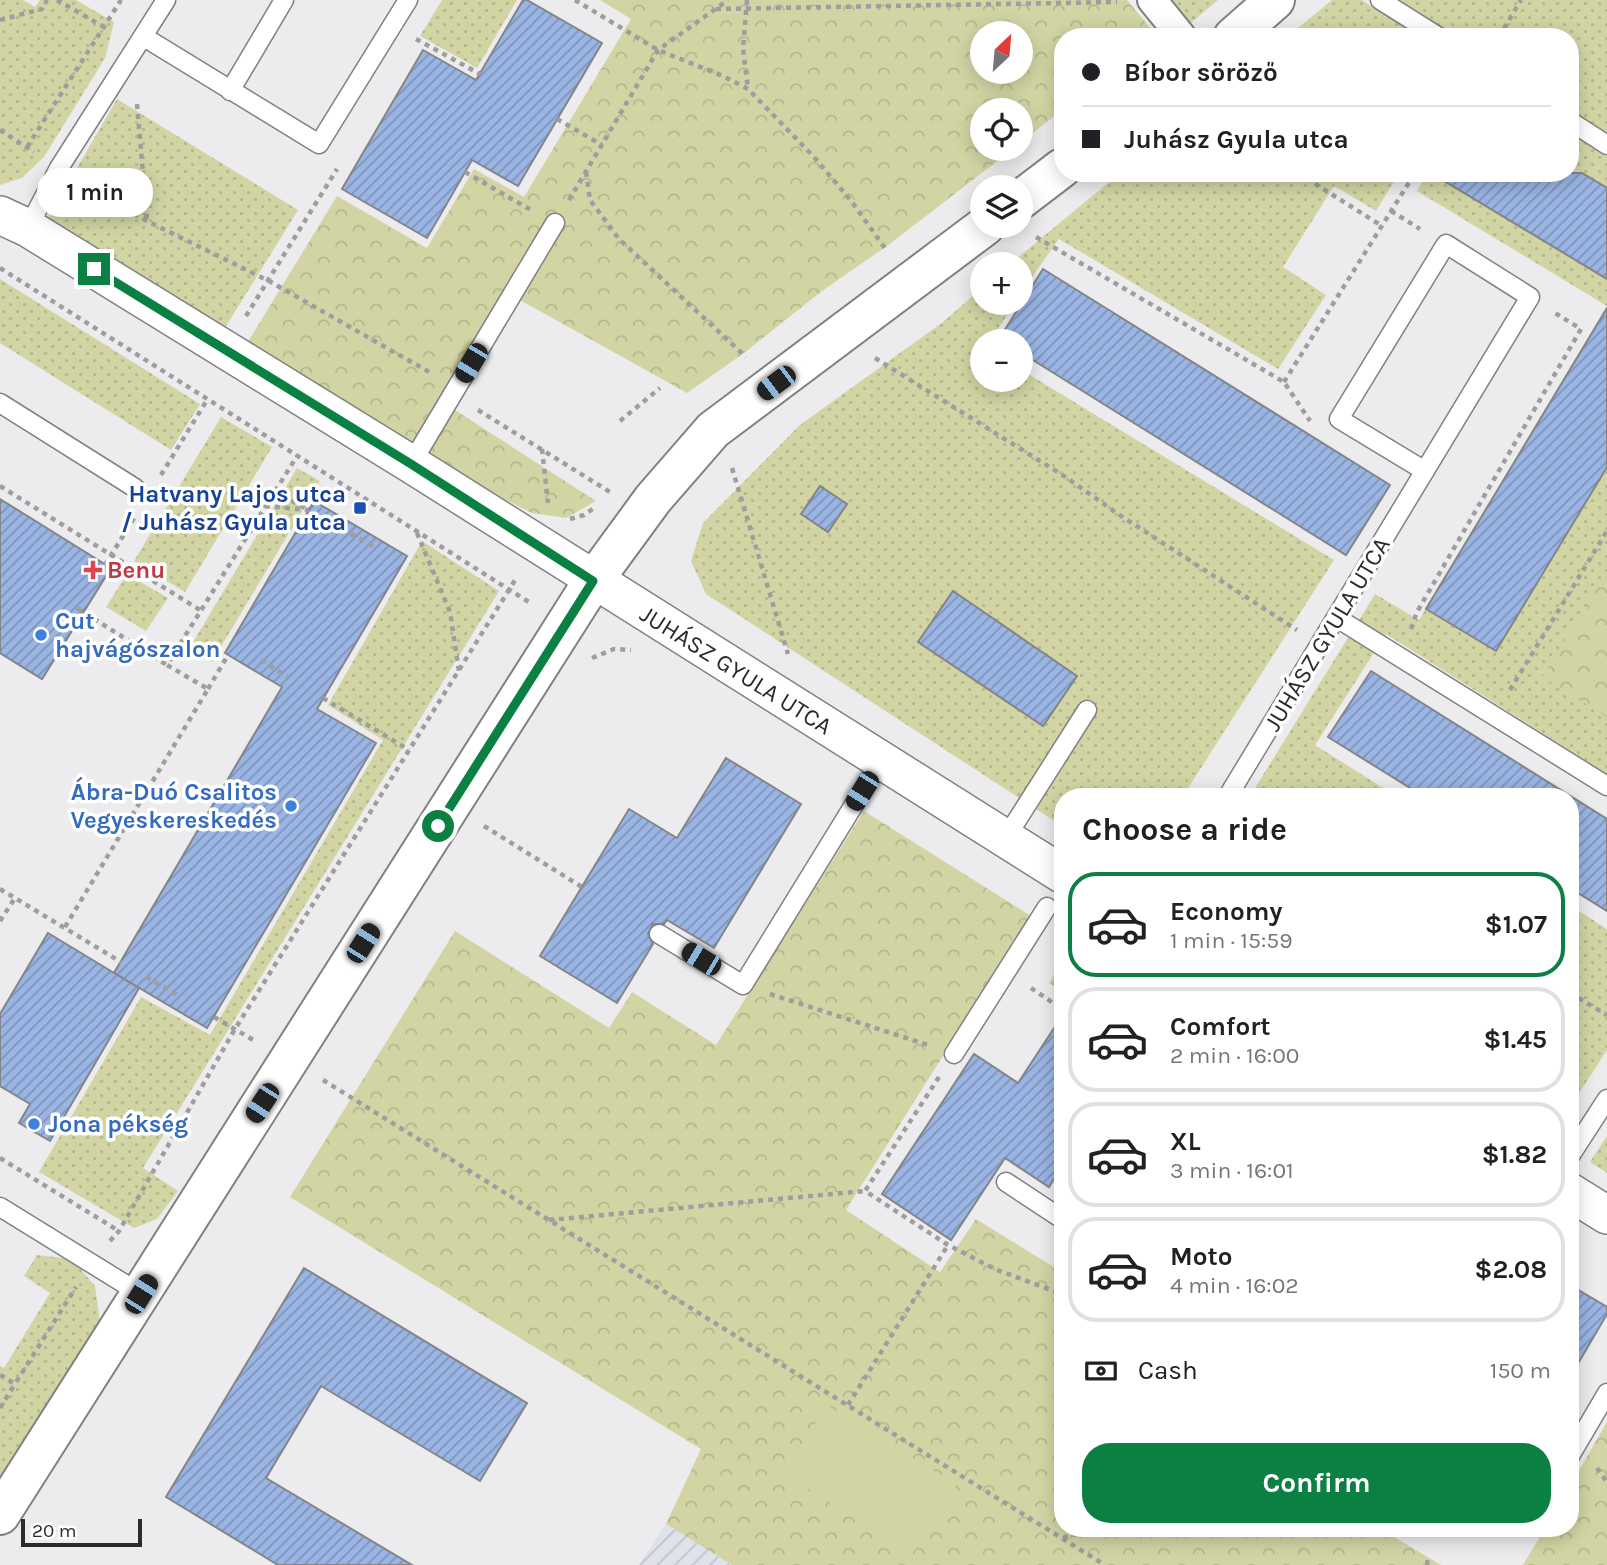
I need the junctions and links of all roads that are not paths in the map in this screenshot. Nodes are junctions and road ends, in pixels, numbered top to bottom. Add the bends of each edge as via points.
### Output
1 (166, 0) edge
2 (284, 0) edge
3 (408, 0) edge
4 (1276, 0) edge
5 (1380, 0) edge
6 (1152, 1) edge
7 (1174, 28) edge
8 (1243, 28) edge
9 (1425, 28) edge
10 (144, 37) junction
11 (230, 91) junction
12 (1579, 127) edge
13 (1607, 145) edge
14 (1054, 174) edge
15 (1033, 190) edge
16 (14, 222) edge
17 (555, 223) road end
18 (970, 237) edge
19 (0, 403) edge
20 (411, 464) junction
21 (1425, 471) junction
22 (135, 488) dead end
23 (593, 581) junction
24 (1337, 618) junction
25 (1087, 710) dead end
26 (881, 761) junction
27 (1607, 786) edge
28 (1233, 788) edge
29 (1005, 839) junction
30 (1054, 869) edge
31 (1047, 907) dead end
32 (659, 934) dead end
33 (954, 1054) road end
34 (1607, 1099) edge
35 (1579, 1142) edge
36 (1006, 1182) dead end
37 (1579, 1198) edge
38 (0, 1207) edge
39 (1054, 1214) edge
40 (1607, 1215) edge
41 (141, 1294) junction
42 (1607, 1393) edge
43 (1579, 1441) edge
44 (0, 1515) edge

1 - 10 lane
2 - 11 lane
3 - 11 lane via 319,144
4 - 8 street
5 - 9 lane
6 - 7 street
10 - 11 lane
10 - 16 lane via 59,167
12 - 13 lane
14 - 15 street
16 - 20 street, JUHÁSZ GYULA UTCA
17 - 20 lane
18 - 23 street via 713,430 653,499
19 - 22 lane
20 - 23 street, JUHÁSZ GYULA UTCA
21 - 21 lane, JUHÁSZ GYULA UTCA via 1339,419 1446,244 1530,297
21 - 24 lane, JUHÁSZ GYULA UTCA
23 - 26 street, JUHÁSZ GYULA UTCA
23 - 41 street
24 - 27 lane
24 - 28 lane, JUHÁSZ GYULA UTCA
25 - 29 lane
26 - 29 street, JUHÁSZ GYULA UTCA
26 - 32 lane via 743,985
29 - 30 street, JUHÁSZ GYULA UTCA
31 - 33 lane
34 - 35 lane
36 - 39 lane
37 - 40 street
38 - 41 lane
41 - 44 street
42 - 43 lane

